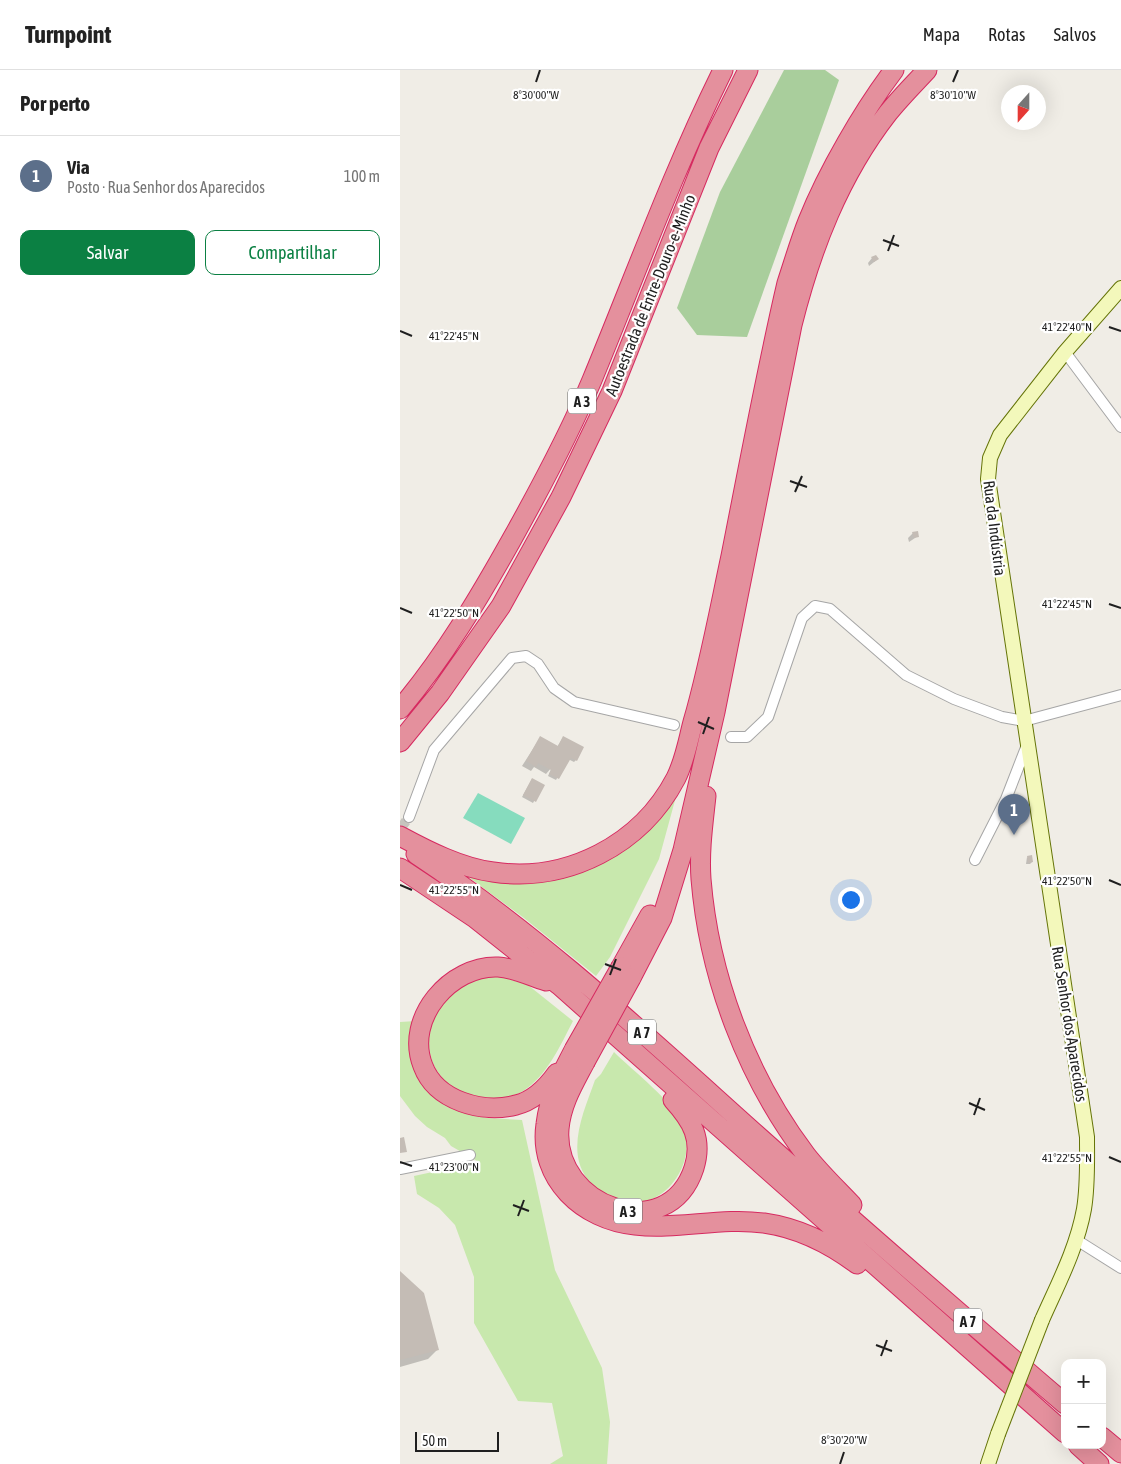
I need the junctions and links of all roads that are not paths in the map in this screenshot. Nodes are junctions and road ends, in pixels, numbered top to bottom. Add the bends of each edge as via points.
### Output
1 (723, 70) edge
2 (748, 70) edge
3 (894, 70) edge
4 (909, 70) edge
5 (926, 70) edge
6 (828, 180) junction
7 (1121, 288) edge
8 (1065, 352) junction
9 (1121, 427) edge
10 (705, 683) junction
11 (1121, 695) edge
12 (400, 709) edge
13 (715, 712) junction
14 (1024, 721) junction
15 (674, 725) dead end
16 (731, 737) dead end
17 (400, 742) edge
18 (1028, 744) junction
19 (409, 817) tunnel mouth
20 (400, 836) edge
21 (400, 844) edge
22 (975, 860) dead end
23 (400, 868) edge
24 (626, 972) junction
25 (559, 985) junction
26 (580, 1056) junction
27 (660, 1074) junction
28 (470, 1155) dead end
29 (400, 1169) edge
30 (872, 1237) junction
31 (1075, 1239) junction
32 (1121, 1268) edge
33 (902, 1290) junction
34 (1061, 1401) edge
35 (1061, 1429) edge
36 (1106, 1440) edge
37 (1082, 1449) edge
38 (1121, 1453) edge
39 (988, 1464) edge
40 (1099, 1464) edge

1 - 12 highway, Autoestrada de Entre-Douro-e-Minho / A 3 via 689,139 591,382 541,487 481,594 424,680
2 - 17 highway, Autoestrada de Entre-Douro-e-Minho / A 3 via 709,148 612,391 561,498 501,606 440,693
3 - 6 highway via 877,92
4 - 6 highway via 859,129
5 - 13 highway via 888,114 850,172 827,217 804,278
6 - 10 highway via 809,220 787,283
7 - 8 street, Rua da Indústria
8 - 9 street
8 - 14 street, Rua da Indústria via 1000,435 990,458 989,498
10 - 20 highway via 684,758 675,778 650,816 615,847 570,868 539,874 501,873 461,864
10 - 24 highway via 701,725 666,874
11 - 14 street
13 - 24 highway via 676,876 662,918
13 - 30 highway via 702,832 701,878 719,976 735,1026 781,1118 806,1156 871,1226
14 - 16 street via 954,699 906,675 830,609 815,606 802,618 768,717 747,737
14 - 18 street, Rua Senhor dos Aparecidos
15 - 19 street via 574,702 554,688 538,664 526,656 512,658 434,750
18 - 22 street via 1006,799
18 - 31 street, Rua Senhor dos Aparecidos via 1087,1137 1088,1175
21 - 30 highway, A 7 via 478,897 587,983
23 - 25 highway, A 7 via 475,918
24 - 26 highway, bridge
25 - 26 highway via 498,967 459,977 444,987 424,1018 419,1034 423,1066 445,1093 478,1107 498,1108 518,1105 536,1096
25 - 27 highway, A 7
26 - 27 highway, A 3 via 561,1117 560,1149 569,1173 584,1191 602,1204 624,1211 646,1210 667,1202 683,1189 695,1163 695,1130 689,1118 659,1085
26 - 33 highway, A 7 via 551,1101 545,1138 554,1174 582,1206 606,1220 637,1226 737,1221 793,1230 843,1253 878,1279
27 - 33 highway, A 7
28 - 29 street
30 - 34 highway, A 7
31 - 32 street
31 - 39 street, Rua Senhor dos Aparecidos, bridge
33 - 35 highway, A 7
36 - 38 highway
37 - 40 highway

